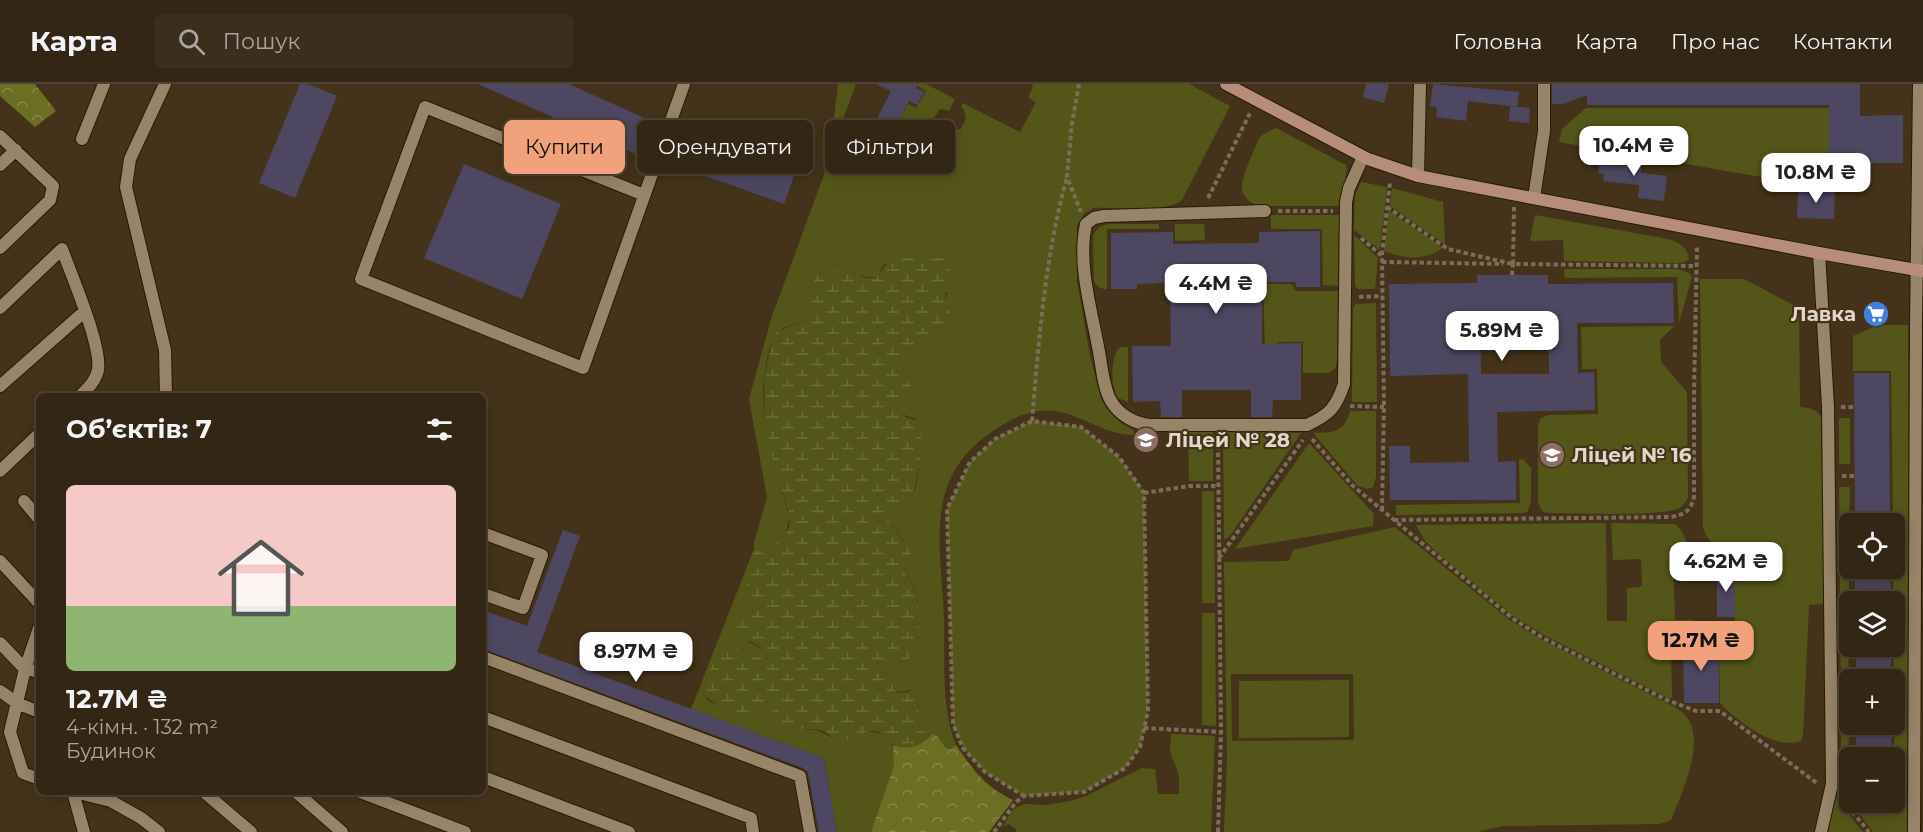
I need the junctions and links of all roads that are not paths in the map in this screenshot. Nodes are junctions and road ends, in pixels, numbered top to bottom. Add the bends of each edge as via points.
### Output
1 (104, 84) edge
2 (165, 84) edge
3 (684, 84) edge
4 (1226, 84) edge
5 (1420, 84) edge
6 (1544, 84) edge
7 (1920, 84) edge
8 (1921, 120) edge
9 (0, 136) edge
10 (82, 139) dead end
11 (16, 150) junction
12 (1363, 157) junction
13 (0, 165) edge
14 (1418, 176) junction
15 (644, 195) junction
16 (1534, 198) junction
17 (1265, 211) road end
18 (0, 248) edge
19 (1819, 253) junction
20 (1920, 271) edge
21 (0, 308) edge
22 (85, 311) junction
23 (0, 386) edge
24 (83, 393) edge
25 (166, 393) edge
26 (36, 437) edge
27 (0, 471) edge
28 (24, 501) dead end
29 (36, 515) edge
30 (486, 534) edge
31 (0, 561) edge
32 (486, 595) edge
33 (36, 600) edge
34 (36, 637) edge
35 (0, 642) edge
36 (486, 658) edge
37 (25, 669) junction
38 (36, 671) edge
39 (0, 691) edge
40 (17, 704) junction
41 (36, 711) edge
42 (486, 718) edge
43 (36, 778) edge
44 (486, 778) edge
45 (75, 795) edge
46 (86, 795) edge
47 (208, 795) edge
48 (299, 795) edge
49 (368, 795) edge
50 (84, 832) edge
51 (159, 832) edge
52 (251, 832) edge
53 (342, 832) edge
54 (465, 832) edge
55 (629, 832) edge
56 (753, 832) edge
57 (810, 832) edge
58 (1821, 832) edge
59 (1914, 832) edge

1 - 10 street
2 - 25 street via 130,159 126,188 165,350
3 - 15 street
4 - 12 street
5 - 14 street
6 - 16 street via 1544,131
7 - 8 street
8 - 20 street
9 - 11 street
11 - 13 street
11 - 18 street via 53,186 50,200
12 - 14 street
12 - 17 street via 1349,189 1346,210 1344,384 1329,413 1307,425 1218,425 1138,423 1117,409 1107,390 1086,284 1086,224 1104,216
14 - 16 street
15 - 15 street via 425,106 361,279 583,368
16 - 19 street
19 - 20 street
19 - 58 street via 1828,407 1831,789
20 - 59 street
21 - 22 street via 62,249
22 - 23 street
22 - 24 street via 98,369
26 - 27 street
28 - 29 street
30 - 32 street via 542,555 523,608
31 - 33 street
34 - 37 street
35 - 37 street
36 - 57 street via 800,776
37 - 38 street
37 - 40 street
39 - 40 street
40 - 41 street
40 - 43 street via 10,732 23,773
42 - 56 street via 751,818
44 - 55 street
45 - 50 street
46 - 51 street via 111,801
47 - 52 street
48 - 53 street
49 - 54 street

